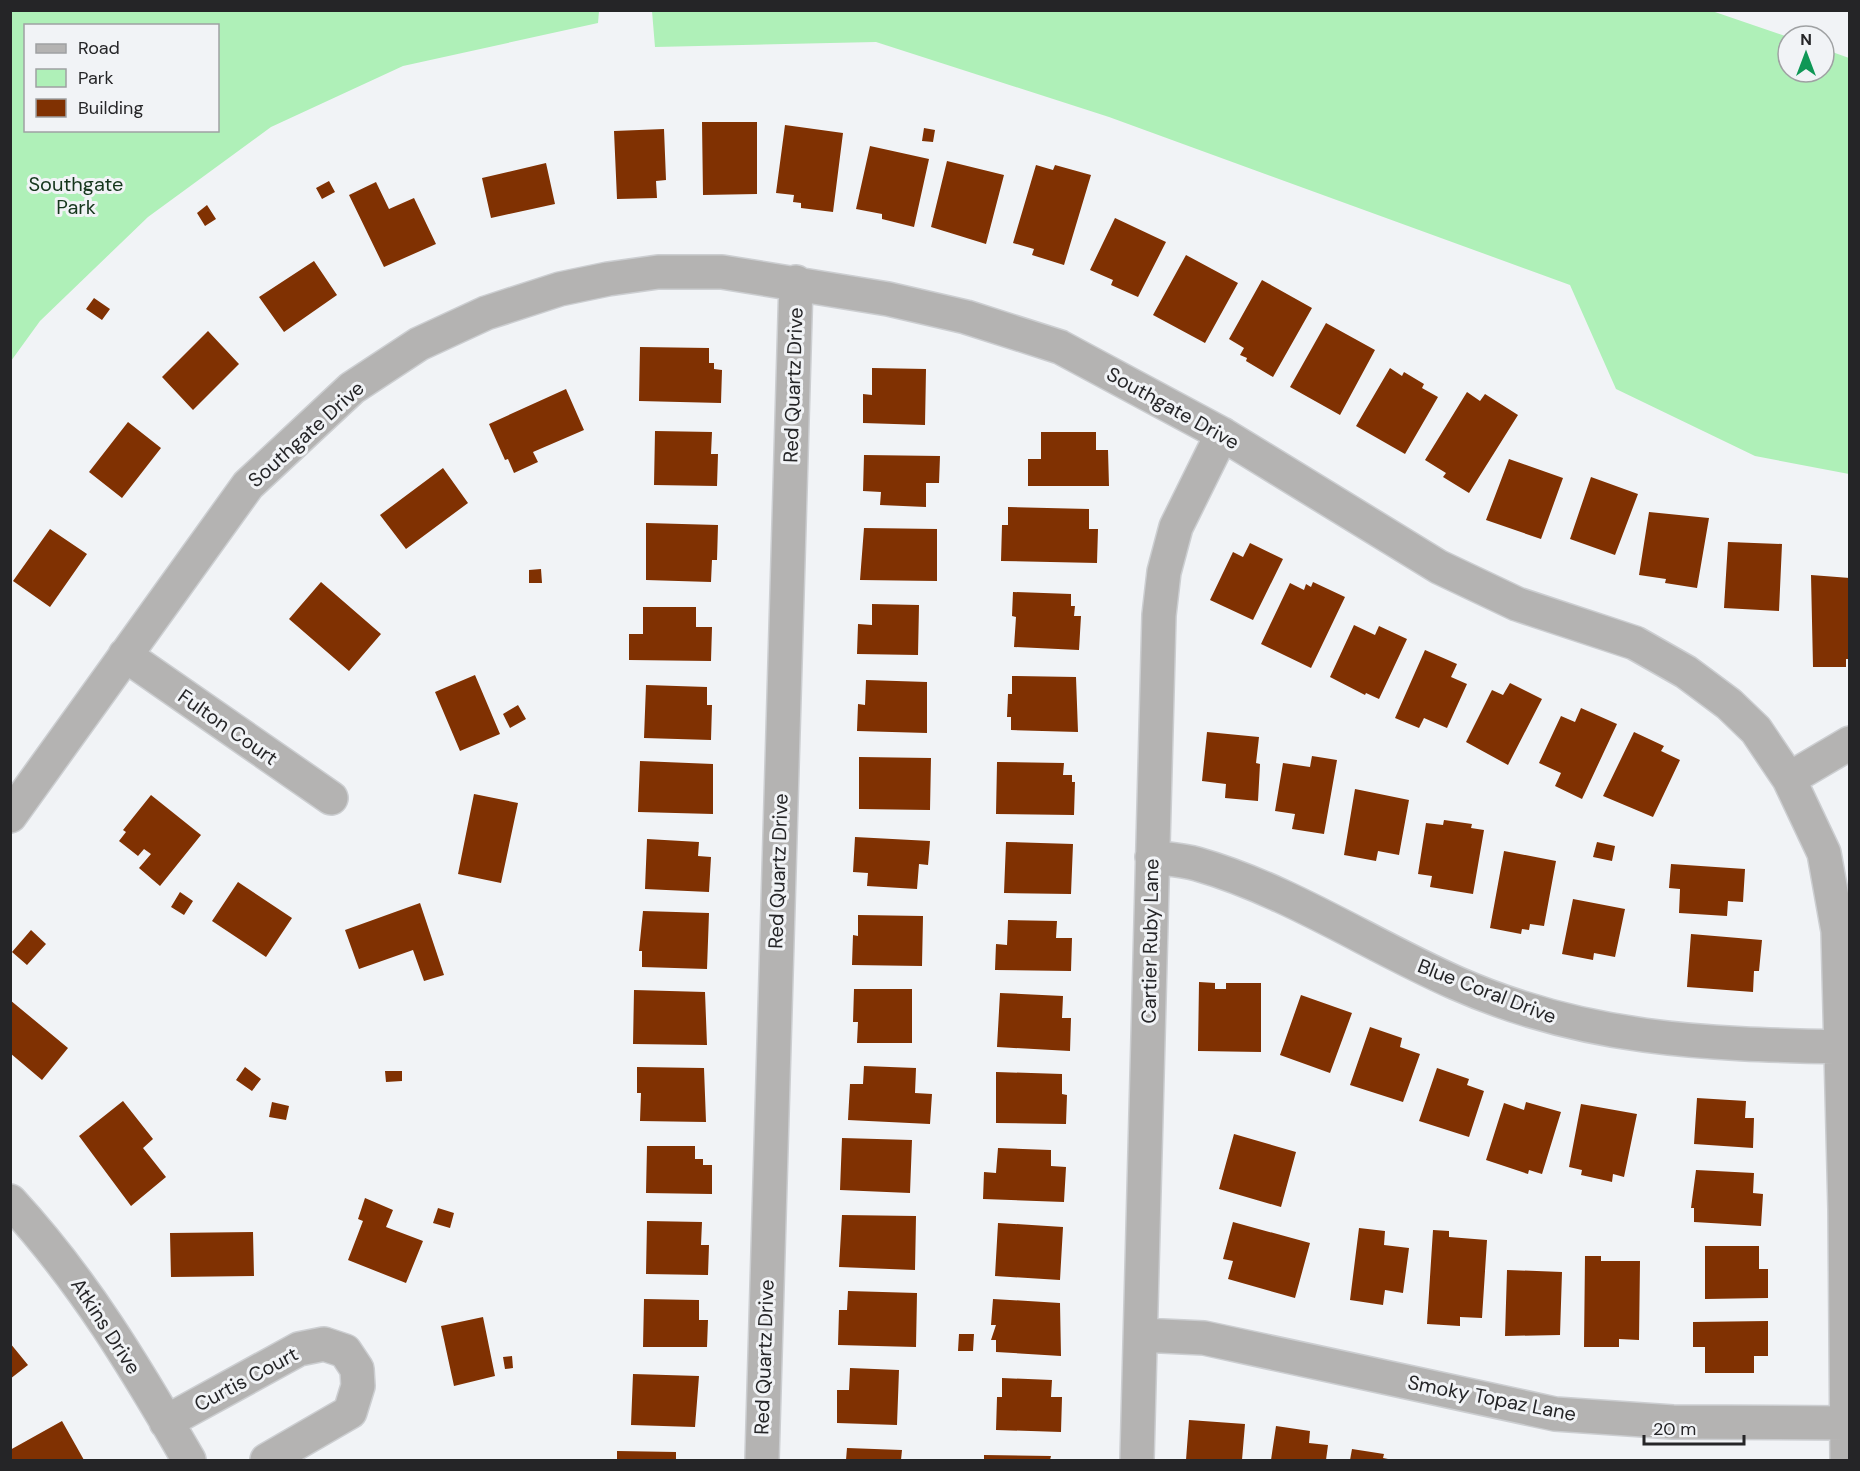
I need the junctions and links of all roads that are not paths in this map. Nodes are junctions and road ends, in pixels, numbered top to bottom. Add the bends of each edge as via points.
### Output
1 (796, 282) junction
2 (1222, 434) junction
3 (125, 655) junction
4 (1850, 743) edge
5 (1789, 778) junction
6 (331, 798) dead end
7 (10, 816) edge
8 (1152, 857) junction
9 (1842, 1047) junction
10 (10, 1201) edge
11 (1141, 1335) junction
12 (166, 1422) junction
13 (1847, 1423) junction
14 (189, 1461) edge
15 (267, 1461) edge
16 (762, 1461) edge
17 (1137, 1461) edge
18 (1847, 1461) edge

1 - 2 street, Southgate Drive via 888,298 1060,346
1 - 3 street, Southgate Drive via 722,272 658,272 608,279 560,289 486,313 419,344 352,388 248,485
1 - 16 street, Red Quartz Drive
2 - 5 street, Southgate Drive via 1439,567 1517,603 1635,643 1686,672 1730,704 1756,730
2 - 8 street, Cartier Ruby Lane via 1176,527 1164,572 1159,615
3 - 6 street, Fulton Court
3 - 7 street, Southgate Drive
4 - 5 street
5 - 9 street, Southgate Drive via 1824,853 1838,931
8 - 9 street, Blue Coral Drive via 1196,864 1253,885 1457,983 1537,1014 1666,1040
8 - 11 street, Cartier Ruby Lane
9 - 13 street, Southgate Drive
10 - 12 street, Atkins Drive via 42,1235 100,1311
11 - 13 street, Smoky Topaz Lane via 1204,1338 1554,1414 1673,1422
11 - 17 street, Cartier Ruby Lane
12 - 14 street, Atkins Drive
12 - 15 street, Curtis Court via 299,1349 324,1344 345,1351 357,1369 358,1386 350,1412
13 - 18 street, Southgate Drive

